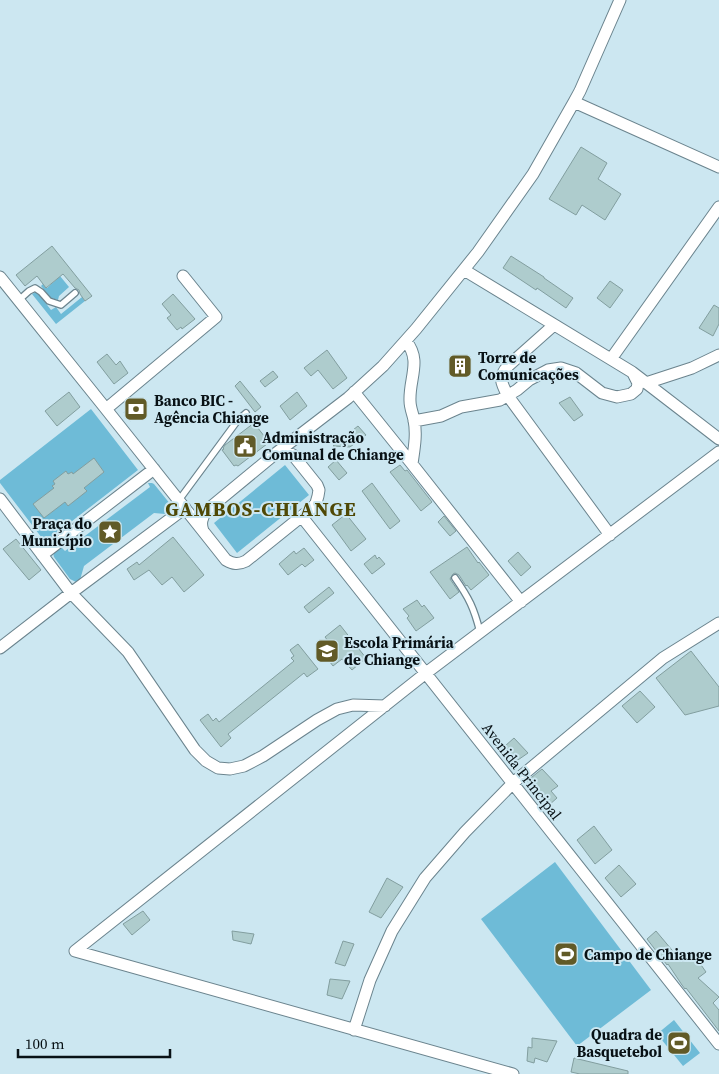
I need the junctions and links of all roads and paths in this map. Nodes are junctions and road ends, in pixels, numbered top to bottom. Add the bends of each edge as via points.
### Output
1 (620, 0) edge
2 (574, 102) junction
3 (719, 167) edge
4 (719, 207) edge
5 (464, 270) junction
6 (183, 276) dead end
7 (0, 277) edge
8 (75, 293) dead end
9 (19, 300) junction
10 (554, 324) junction
11 (406, 340) junction
12 (719, 355) edge
13 (611, 359) junction
14 (632, 372) junction
15 (646, 382) junction
16 (354, 392) junction
17 (508, 396) junction
18 (106, 409) junction
19 (246, 413) dead end
20 (414, 421) junction
21 (719, 439) edge
22 (719, 452) edge
23 (275, 454) junction
24 (412, 464) junction
25 (154, 470) junction
26 (0, 499) edge
27 (182, 504) junction
28 (302, 517) junction
29 (203, 531) junction
30 (610, 535) junction
31 (42, 555) junction
32 (455, 578) dead end
33 (71, 593) junction
34 (521, 602) junction
35 (719, 623) edge
36 (480, 632) junction
37 (0, 648) edge
38 (426, 673) junction
39 (385, 706) junction
40 (513, 784) junction
41 (354, 1030) junction
42 (719, 1044) edge
43 (513, 1074) edge

1 - 2 street
2 - 3 street
2 - 5 street via 533,174
4 - 13 street
5 - 10 street
5 - 11 street
6 - 18 street via 216,317
7 - 9 street
8 - 9 lane via 61,305 49,301 35,288
9 - 18 street
10 - 13 street
10 - 17 street via 502,372 501,381
11 - 16 street
11 - 20 street via 415,360 410,386
12 - 15 street via 692,368
13 - 14 street
14 - 15 street
14 - 17 street via 638,383 637,389 617,397 602,394 576,374 561,368 548,370 528,380
15 - 21 street
16 - 23 street
16 - 24 street
17 - 20 street
17 - 30 street
18 - 25 street
19 - 27 lane via 238,420
20 - 24 street via 416,440
22 - 30 street
23 - 28 street via 287,452 293,455 317,485 316,503
23 - 29 street via 206,511 201,526
24 - 34 street
25 - 27 street
25 - 31 street
26 - 31 street
27 - 29 street
27 - 33 street
28 - 29 street via 241,564 226,560
28 - 38 street, Avenida Principal
30 - 34 street
31 - 33 street
32 - 36 lane via 470,602
33 - 37 street
33 - 39 street via 128,652 195,750 218,768 244,766 336,709 353,705
34 - 36 street
35 - 40 street via 663,658
36 - 38 street
38 - 39 street
38 - 40 street, Avenida Principal
39 - 41 street via 75,951
40 - 41 street via 425,878 392,931 370,980
40 - 42 street, Avenida Principal
41 - 43 street

